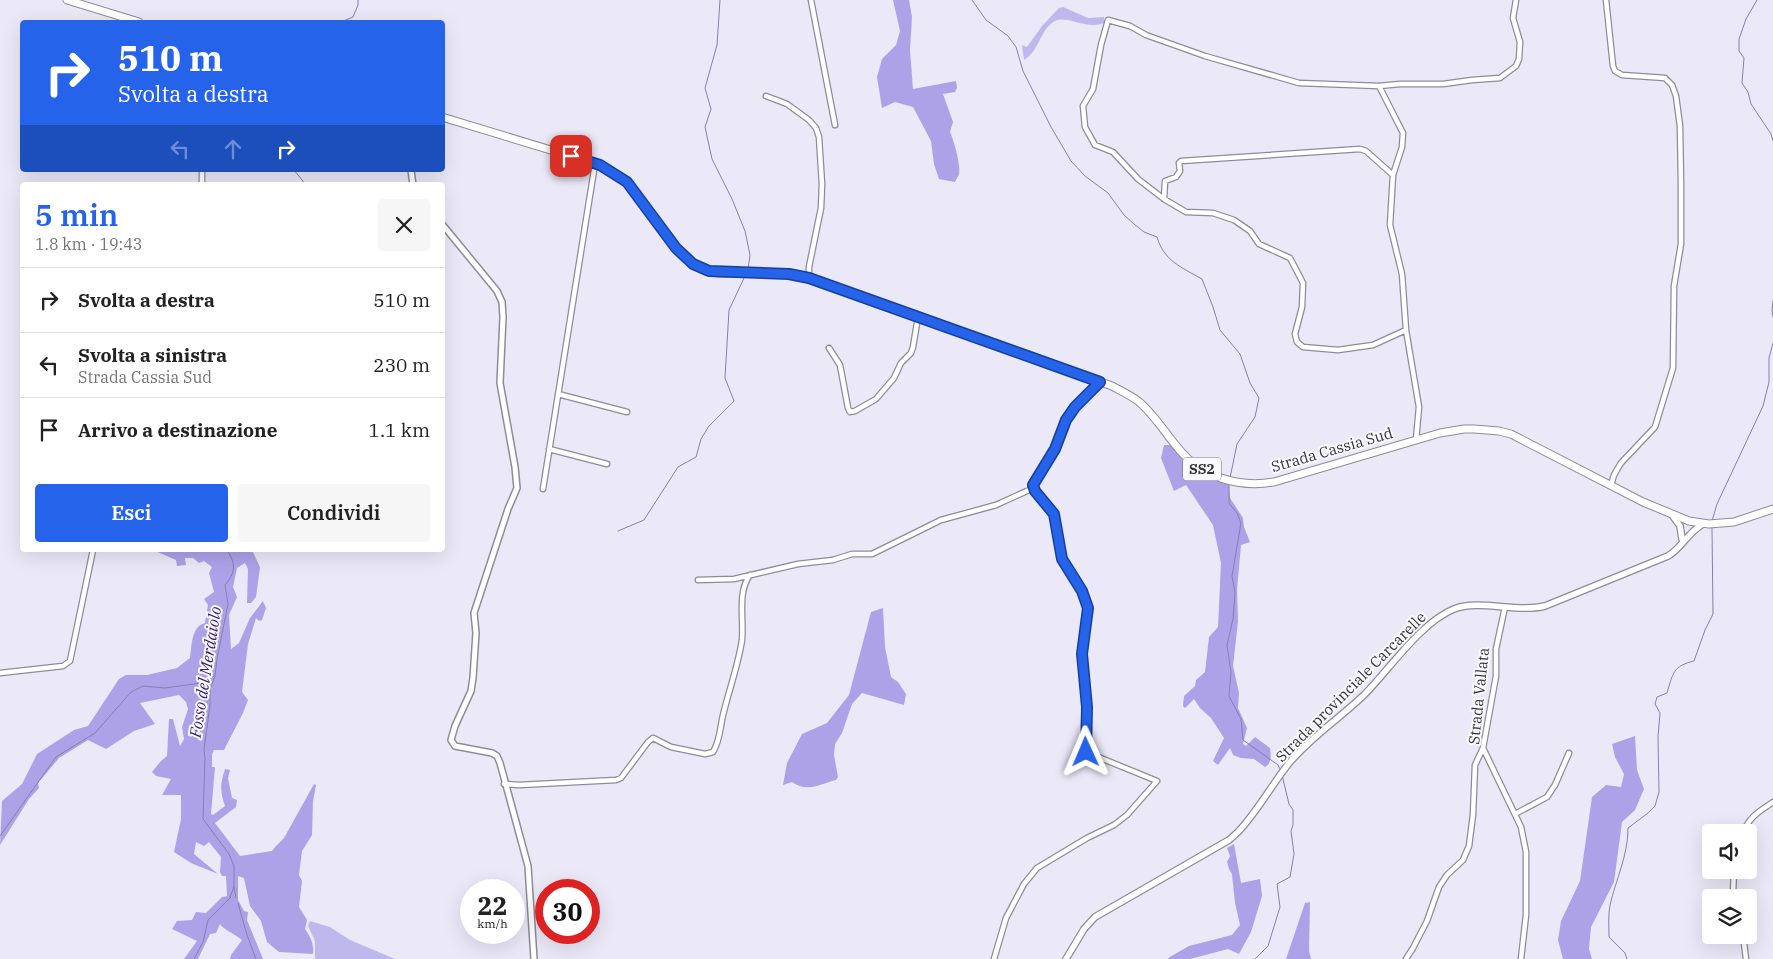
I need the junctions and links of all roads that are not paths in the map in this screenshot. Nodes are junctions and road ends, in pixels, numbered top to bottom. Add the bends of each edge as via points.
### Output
1 (67, 0) edge
2 (810, 0) edge
3 (1516, 0) edge
4 (1606, 0) edge
5 (132, 20) edge
6 (1379, 86) junction
7 (766, 96) dead end
8 (445, 118) edge
9 (835, 125) dead end
10 (595, 164) junction
11 (1393, 175) junction
12 (1164, 199) junction
13 (445, 228) edge
14 (809, 278) junction
15 (918, 317) junction
16 (1406, 330) junction
17 (829, 348) dead end
18 (1100, 382) junction
19 (558, 394) junction
20 (627, 412) dead end
21 (1416, 440) junction
22 (549, 449) junction
23 (607, 464) dead end
24 (1033, 485) junction
25 (1611, 486) junction
26 (543, 489) dead end
27 (1773, 509) edge
28 (1670, 514) junction
29 (1689, 521) junction
30 (1710, 524) junction
31 (1685, 538) junction
32 (93, 552) edge
33 (750, 575) junction
34 (698, 580) dead end
35 (1505, 607) junction
36 (0, 673) edge
37 (1483, 748) junction
38 (1568, 753) dead end
39 (504, 784) junction
40 (1773, 802) edge
41 (1515, 814) junction
42 (1747, 824) edge
43 (1744, 944) edge
44 (534, 959) edge
45 (994, 959) edge
46 (1066, 959) edge
47 (1406, 959) edge
48 (1521, 959) edge
49 (1746, 959) edge

1 - 5 main road
2 - 9 street
3 - 6 street via 1513,18 1520,42 1519,59 1516,66 1500,78
4 - 25 street via 1615,71 1622,75 1665,78 1672,86 1680,126 1681,185 1681,244 1674,286 1672,374 1655,427 1621,463
6 - 11 street via 1403,133
6 - 12 street via 1298,83 1205,56 1108,20 1093,89 1083,106 1085,127 1095,145 1113,152 1138,179
7 - 14 street via 787,104 809,120 819,137 821,208
8 - 10 main road, Strada Cassia Sud / SS2
10 - 14 main road, Strada Cassia Sud / SS2 via 627,182 676,248 700,268
10 - 19 street
11 - 12 street via 1360,149 1181,161 1176,177 1165,181
11 - 16 street via 1390,225 1402,274
12 - 16 street via 1186,212 1234,220 1250,231 1259,244 1290,258 1303,283 1303,302 1295,334 1303,347 1338,350 1373,345
13 - 39 street via 497,291 503,309 500,383 517,488 474,613 476,633 471,691 451,740 455,746 497,756
14 - 15 main road, Strada Cassia Sud / SS2
15 - 17 street via 913,347 894,378 876,399 854,411 850,412 840,365
15 - 18 main road, Strada Cassia Sud / SS2
16 - 21 street via 1419,407
18 - 21 main road, Strada Cassia Sud / SS2 via 1138,400 1183,455 1210,474 1230,481 1274,482
18 - 24 street via 1066,420 1055,449
19 - 20 street
19 - 22 street
21 - 25 main road, Strada Cassia Sud / SS2 via 1464,429 1499,431 1525,440
22 - 23 street
22 - 26 street
24 - 33 street via 996,504 941,520 872,554 852,554
24 - 45 street via 1054,514 1062,559 1082,591 1088,608 1082,654 1087,707 1086,752 1157,781 1114,825 1037,868 1024,884 1006,918
25 - 28 main road, Strada Cassia Sud / SS2
27 - 30 main road, Strada Cassia Sud / SS2 via 1748,518
28 - 29 main road, Strada Cassia Sud / SS2
28 - 31 main road
29 - 30 main road, Strada Cassia Sud / SS2
29 - 31 main road
30 - 31 main road via 1696,528
31 - 35 main road, Strada provinciale Carcarelle via 1681,546 1668,556 1545,606
32 - 36 street via 68,664
33 - 34 street via 728,580
33 - 39 street via 746,583 736,672 713,752 705,754 671,747 653,738 616,780
35 - 37 street, Strada Vallata
35 - 46 main road, Strada provinciale Carcarelle via 1462,607 1441,616 1418,636 1363,696 1302,749 1234,836 1096,917 1084,929
37 - 41 street, Strada Vallata
37 - 47 street via 1474,765 1469,846 1463,860 1439,887 1427,920
38 - 41 street via 1547,797
39 - 44 street via 528,866
40 - 42 street
41 - 48 street, Strada Vallata via 1521,827 1527,866
43 - 49 street

